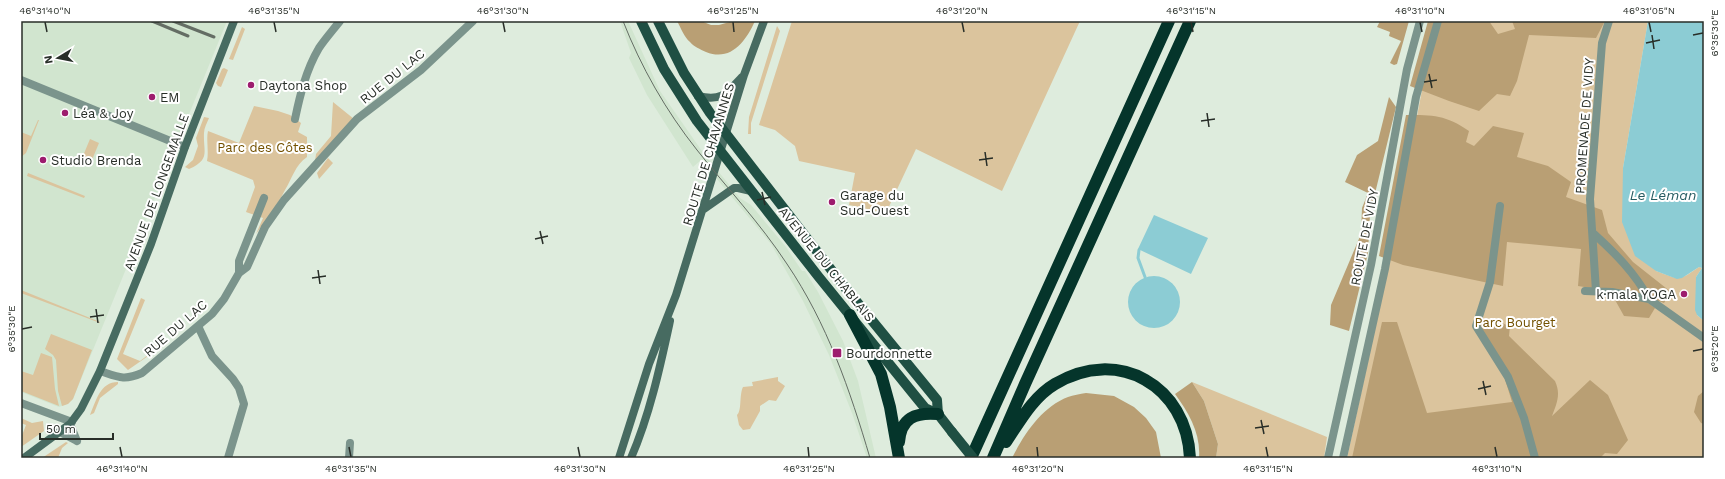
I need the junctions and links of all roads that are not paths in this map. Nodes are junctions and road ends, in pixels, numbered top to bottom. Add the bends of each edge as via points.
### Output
1 (234, 21) edge
2 (340, 21) edge
3 (473, 21) edge
4 (641, 21) edge
5 (658, 21) edge
6 (764, 21) edge
7 (1169, 21) edge
8 (1190, 21) edge
9 (1420, 21) edge
10 (1438, 21) edge
11 (1609, 21) edge
12 (744, 75) junction
13 (21, 80) edge
14 (698, 96) junction
15 (295, 119) dead end
16 (726, 134) junction
17 (185, 147) junction
18 (720, 152) junction
19 (751, 191) junction
20 (264, 198) dead end
21 (1500, 206) dead end
22 (704, 209) junction
23 (1594, 234) junction
24 (239, 273) junction
25 (1585, 291) dead end
26 (1596, 291) junction
27 (676, 295) junction
28 (1649, 299) junction
29 (850, 315) junction
30 (198, 326) junction
31 (1704, 338) edge
32 (100, 371) junction
33 (21, 403) edge
34 (938, 414) junction
35 (71, 423) junction
36 (60, 432) junction
37 (350, 443) dead end
38 (898, 456) edge
39 (24, 458) edge
40 (228, 458) edge
41 (349, 458) edge
42 (619, 458) edge
43 (631, 458) edge
44 (972, 458) edge
45 (993, 458) edge
46 (996, 458) edge
47 (1190, 458) edge
48 (1328, 458) edge
49 (1343, 458) edge
50 (1535, 458) edge

1 - 17 main road, AVENUE DE LONGEMALLE
2 - 15 street via 319,48 304,81
3 - 24 street, RUE DU LAC via 421,70 357,119 284,200 265,227 247,267
4 - 18 main road, AVENUE DU CHABLAIS via 682,99
5 - 14 main road, AVENUE DU CHABLAIS
6 - 12 main road, ROUTE DE CHAVANNES
7 - 44 highway
8 - 45 highway via 1024,384
9 - 48 street, ROUTE DE VIDY via 1407,69 1371,265
10 - 49 street via 1416,97 1385,269
11 - 23 street, PROMENADE DE VIDY via 1602,43 1590,200
12 - 14 main road via 724,96
12 - 16 main road, ROUTE DE CHAVANNES
13 - 17 street
14 - 16 main road, AVENUE DU CHABLAIS
16 - 18 main road, ROUTE DE CHAVANNES
16 - 34 main road, AVENUE DU CHABLAIS via 843,285 937,400
17 - 32 main road, AVENUE DE LONGEMALLE via 151,244
18 - 19 main road, AVENUE DU CHABLAIS
18 - 22 main road, ROUTE DE CHAVANNES
19 - 22 main road via 734,188
19 - 29 main road, AVENUE DU CHABLAIS
20 - 24 street via 239,261
21 - 50 street via 1490,282 1476,326 1508,377 1524,418
22 - 27 main road, ROUTE DE CHAVANNES
23 - 26 street, PROMENADE DE VIDY
23 - 28 street via 1619,256
24 - 30 street, RUE DU LAC via 224,299
25 - 26 street
26 - 28 street
27 - 42 main road, ROUTE DE CHAVANNES via 649,364
27 - 43 main road, ROUTE DE CHAVANNES via 658,376
28 - 31 street
29 - 34 main road, AVENUE DU CHABLAIS via 925,408
29 - 38 highway via 882,374
30 - 32 street, RUE DU LAC via 142,373 130,378
30 - 40 street via 212,356 231,377 242,395 244,404
32 - 35 main road via 81,410
33 - 35 street
34 - 38 highway via 925,413 908,420 902,426
34 - 44 main road, AVENUE DU CHABLAIS, bridge
35 - 36 main road
35 - 36 street via 77,441
36 - 39 main road
37 - 41 street
46 - 47 highway via 1024,415 1044,391 1071,375 1106,369 1139,377 1167,397 1177,408 1184,424

